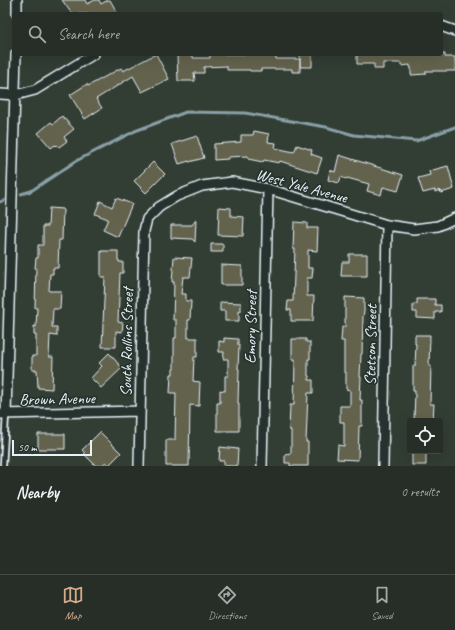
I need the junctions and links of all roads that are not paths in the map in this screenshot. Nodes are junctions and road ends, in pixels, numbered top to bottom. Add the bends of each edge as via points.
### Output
1 (17, 0) edge
2 (17, 12) edge
3 (443, 27) edge
4 (455, 31) edge
5 (16, 56) edge
6 (91, 56) edge
7 (0, 94) edge
8 (16, 95) junction
9 (268, 189) junction
10 (455, 218) edge
11 (147, 219) joint
12 (387, 225) junction
13 (140, 411) junction
14 (3, 414) edge
15 (3, 466) edge
16 (139, 466) edge
17 (262, 466) edge
18 (382, 466) edge

1 - 2 street
3 - 4 street
5 - 8 street
6 - 8 street via 35,90
7 - 8 street
8 - 14 street
9 - 11 street, West Yale Avenue via 232,182 202,186 177,196 159,207
9 - 12 street, West Yale Avenue
9 - 17 street, Emory Street
10 - 12 street, West Yale Avenue via 438,226 414,229
11 - 13 street, South Rollins Street via 144,231
12 - 18 street, Stetson Street
13 - 14 street, Brown Avenue
13 - 16 street, South Rollins Street
14 - 15 lane

